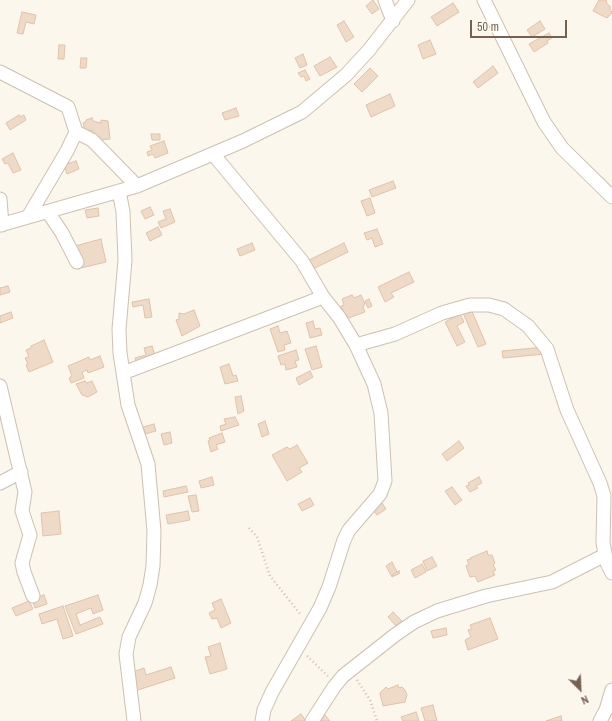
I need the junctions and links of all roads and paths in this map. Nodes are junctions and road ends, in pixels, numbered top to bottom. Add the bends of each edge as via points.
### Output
1 (385, 0) edge
2 (408, 0) edge
3 (484, 0) edge
4 (393, 21) junction
5 (0, 72) edge
6 (76, 132) junction
7 (213, 154) junction
8 (137, 186) junction
9 (119, 191) junction
10 (612, 197) edge
11 (0, 199) edge
12 (48, 212) junction
13 (28, 217) junction
14 (1, 225) edge
15 (77, 262) dead end
16 (323, 297) junction
17 (356, 345) junction
18 (123, 373) junction
19 (0, 386) edge
20 (21, 472) junction
21 (0, 483) edge
22 (249, 528) dead end
23 (605, 555) junction
24 (612, 573) edge
25 (34, 596) dead end
26 (302, 618) dead end
27 (302, 640) junction
28 (342, 678) junction
29 (612, 690) edge
30 (134, 721) edge
31 (262, 721) edge
32 (312, 721) edge
33 (378, 721) edge
34 (600, 721) edge

1 - 4 street
2 - 4 street
3 - 10 street via 544,122 562,148
4 - 7 street via 346,75 302,112
5 - 6 street via 68,107
6 - 8 street via 92,140
6 - 13 street
7 - 8 street
7 - 16 street via 302,261
8 - 9 street
9 - 12 street
9 - 18 street via 123,212 125,260 119,329
11 - 14 street
12 - 13 street
12 - 15 street via 62,232
13 - 14 street
16 - 17 street
16 - 18 street
17 - 23 street via 395,334 442,313 470,305 489,305 504,309 528,326 547,349 567,410 600,483 604,496 602,524
17 - 27 street via 374,384 381,413 384,481 374,503 349,530 329,587
18 - 30 street via 128,405 148,464 154,531 150,585 126,654
19 - 20 street
20 - 21 street
20 - 25 street via 25,492 22,511 30,534 22,563
22 - 26 path via 257,537 270,576
23 - 24 street
23 - 28 street via 552,582 486,596 414,622
27 - 28 path via 303,652 311,662 327,676
27 - 31 street via 272,692
28 - 32 street
28 - 33 path via 352,676 362,686
29 - 34 street

